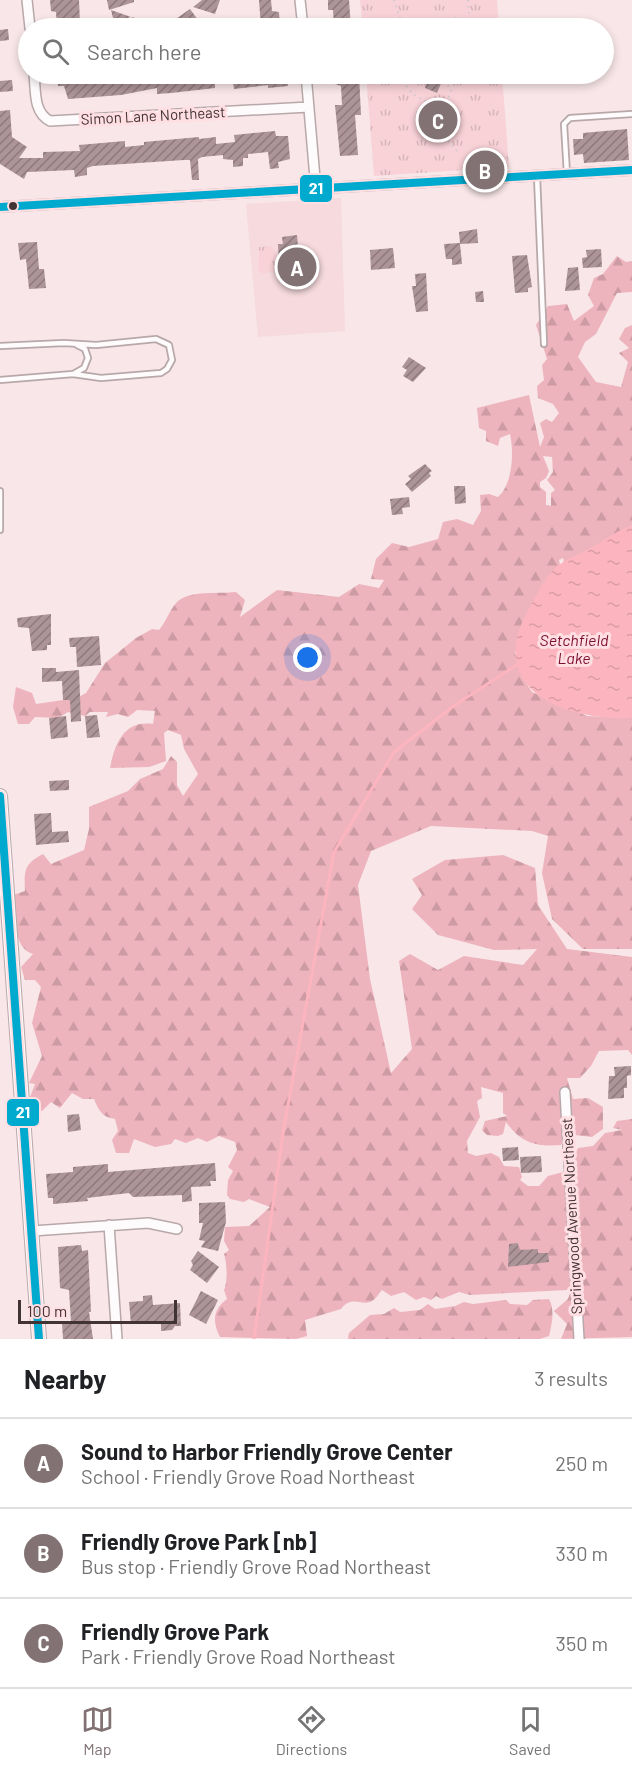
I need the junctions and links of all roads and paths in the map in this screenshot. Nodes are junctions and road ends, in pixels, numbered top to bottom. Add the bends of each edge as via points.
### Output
1 (27, 0) edge
2 (300, 0) edge
3 (394, 0) edge
4 (468, 0) edge
5 (29, 18) edge
6 (302, 18) edge
7 (400, 18) edge
8 (469, 18) edge
9 (35, 84) edge
10 (307, 84) edge
11 (405, 84) edge
12 (444, 84) edge
13 (455, 84) edge
14 (453, 88) junction
15 (309, 107) junction
16 (444, 109) junction
17 (632, 114) edge
18 (457, 151) dead end
19 (632, 170) edge
20 (567, 174) junction
21 (537, 175) junction
22 (316, 190) junction
23 (0, 207) edge
24 (75, 344) junction
25 (544, 344) dead end
26 (0, 346) edge
27 (73, 374) junction
28 (0, 380) edge
29 (0, 491) edge
30 (0, 530) edge
31 (0, 796) edge
32 (565, 1092) dead end
33 (109, 1226) junction
34 (177, 1229) dead end
35 (32, 1231) junction
36 (39, 1339) edge
37 (117, 1339) edge
38 (579, 1339) edge

1 - 5 street
2 - 6 street
3 - 7 path
4 - 8 path
9 - 15 street, Simon Lane Northeast via 38,109 50,121
10 - 15 street
11 - 16 path via 409,93
12 - 14 path
13 - 14 path
14 - 16 path
15 - 22 street
16 - 18 path via 443,135
17 - 20 lane via 570,117 564,124
19 - 20 street
20 - 21 street
21 - 22 street
21 - 25 lane
22 - 23 street
24 - 26 lane
24 - 27 lane via 85,349 88,358 84,368
24 - 27 lane via 156,339 169,345 172,360 161,373 100,378
27 - 28 lane
29 - 30 lane
31 - 35 street
32 - 38 street, Springwood Avenue Northeast
33 - 34 street via 148,1223
33 - 35 street
33 - 37 street
35 - 36 street

